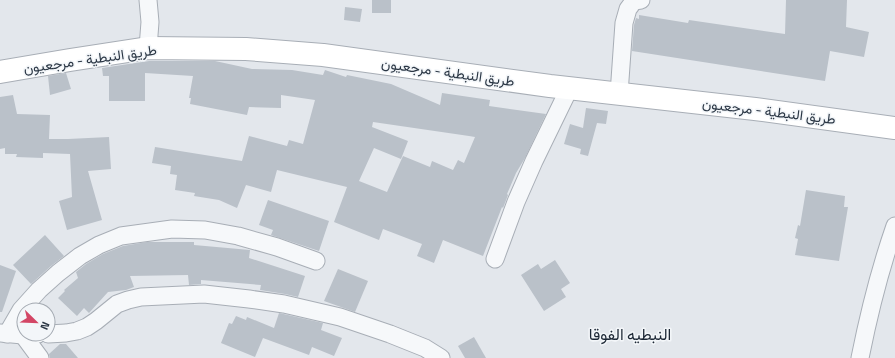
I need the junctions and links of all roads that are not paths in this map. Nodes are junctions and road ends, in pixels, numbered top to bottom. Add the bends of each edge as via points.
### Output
1 (148, 0) edge
2 (641, 0) edge
3 (148, 48) junction
4 (0, 72) edge
5 (569, 89) junction
6 (619, 94) junction
7 (895, 128) edge
8 (895, 226) edge
9 (495, 259) dead end
10 (316, 261) dead end
11 (28, 302) edge
12 (56, 334) edge
13 (25, 342) edge
14 (40, 358) edge
15 (441, 358) edge
16 (860, 358) edge

1 - 3 street
2 - 6 street via 634,1 628,8 624,23
3 - 4 main road, طريق النبطية - مرجعيون
3 - 5 main road, طريق النبطية - مرجعيون via 246,49 323,55
5 - 6 main road, طريق النبطية - مرجعيون
5 - 9 street via 516,202
6 - 7 main road, طريق النبطية - مرجعيون
8 - 16 street via 885,254
10 - 11 street via 244,238 205,230 172,228 121,236 99,245 80,256
12 - 15 street via 87,327 117,304 128,300 204,294 284,304 340,317 425,348
13 - 14 street

